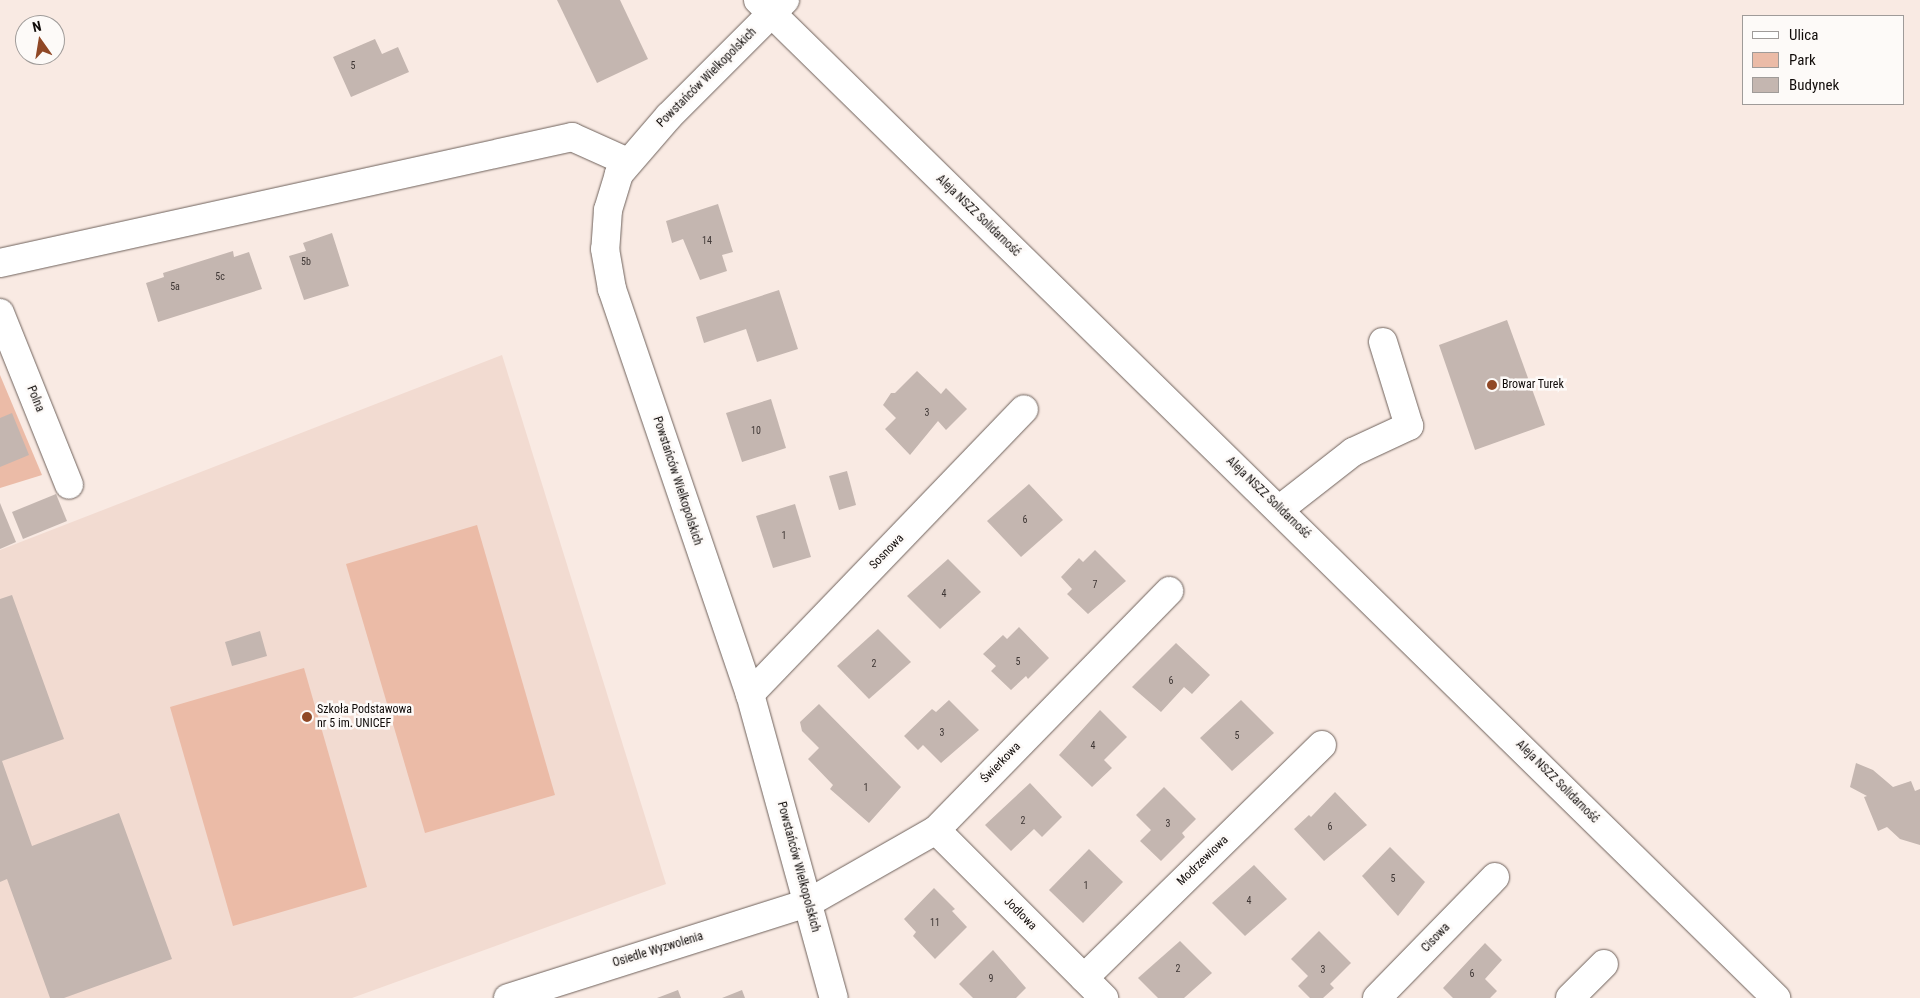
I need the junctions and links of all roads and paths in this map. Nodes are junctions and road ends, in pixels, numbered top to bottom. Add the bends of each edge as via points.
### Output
1 (772, 5) edge
2 (628, 162) junction
3 (0, 263) edge
4 (0, 313) edge
5 (1383, 342) dead end
6 (1024, 409) dead end
7 (70, 485) dead end
8 (1280, 509) junction
9 (1169, 591) dead end
10 (750, 694) junction
11 (1322, 745) dead end
12 (936, 830) junction
13 (1495, 877) dead end
14 (808, 903) junction
15 (1604, 964) dead end
16 (1084, 978) junction
17 (508, 998) edge
18 (834, 998) edge
19 (1104, 998) edge
20 (1377, 998) edge
21 (1570, 998) edge
22 (1776, 998) edge

1 - 2 street, Powstańców Wielkopolskich
1 - 8 street, Aleja NSZZ Solidarność
2 - 3 street via 572,137
2 - 10 street, Powstańców Wielkopolskich via 619,174 607,217 605,249 612,288
4 - 7 street, Polna
5 - 8 street via 1409,426 1353,452
6 - 10 street, Sosnowa
8 - 22 street, Aleja NSZZ Solidarność
9 - 12 street, Świerkowa
10 - 14 street, Powstańców Wielkopolskich
11 - 16 street, Modrzewiowa
12 - 14 street, Świerkowa
12 - 16 street, Jodłowa
13 - 20 street, Cisowa
14 - 17 street, Osiedle Wyzwolenia
14 - 18 street, Powstańców Wielkopolskich
15 - 21 street
16 - 19 street, Jodłowa

